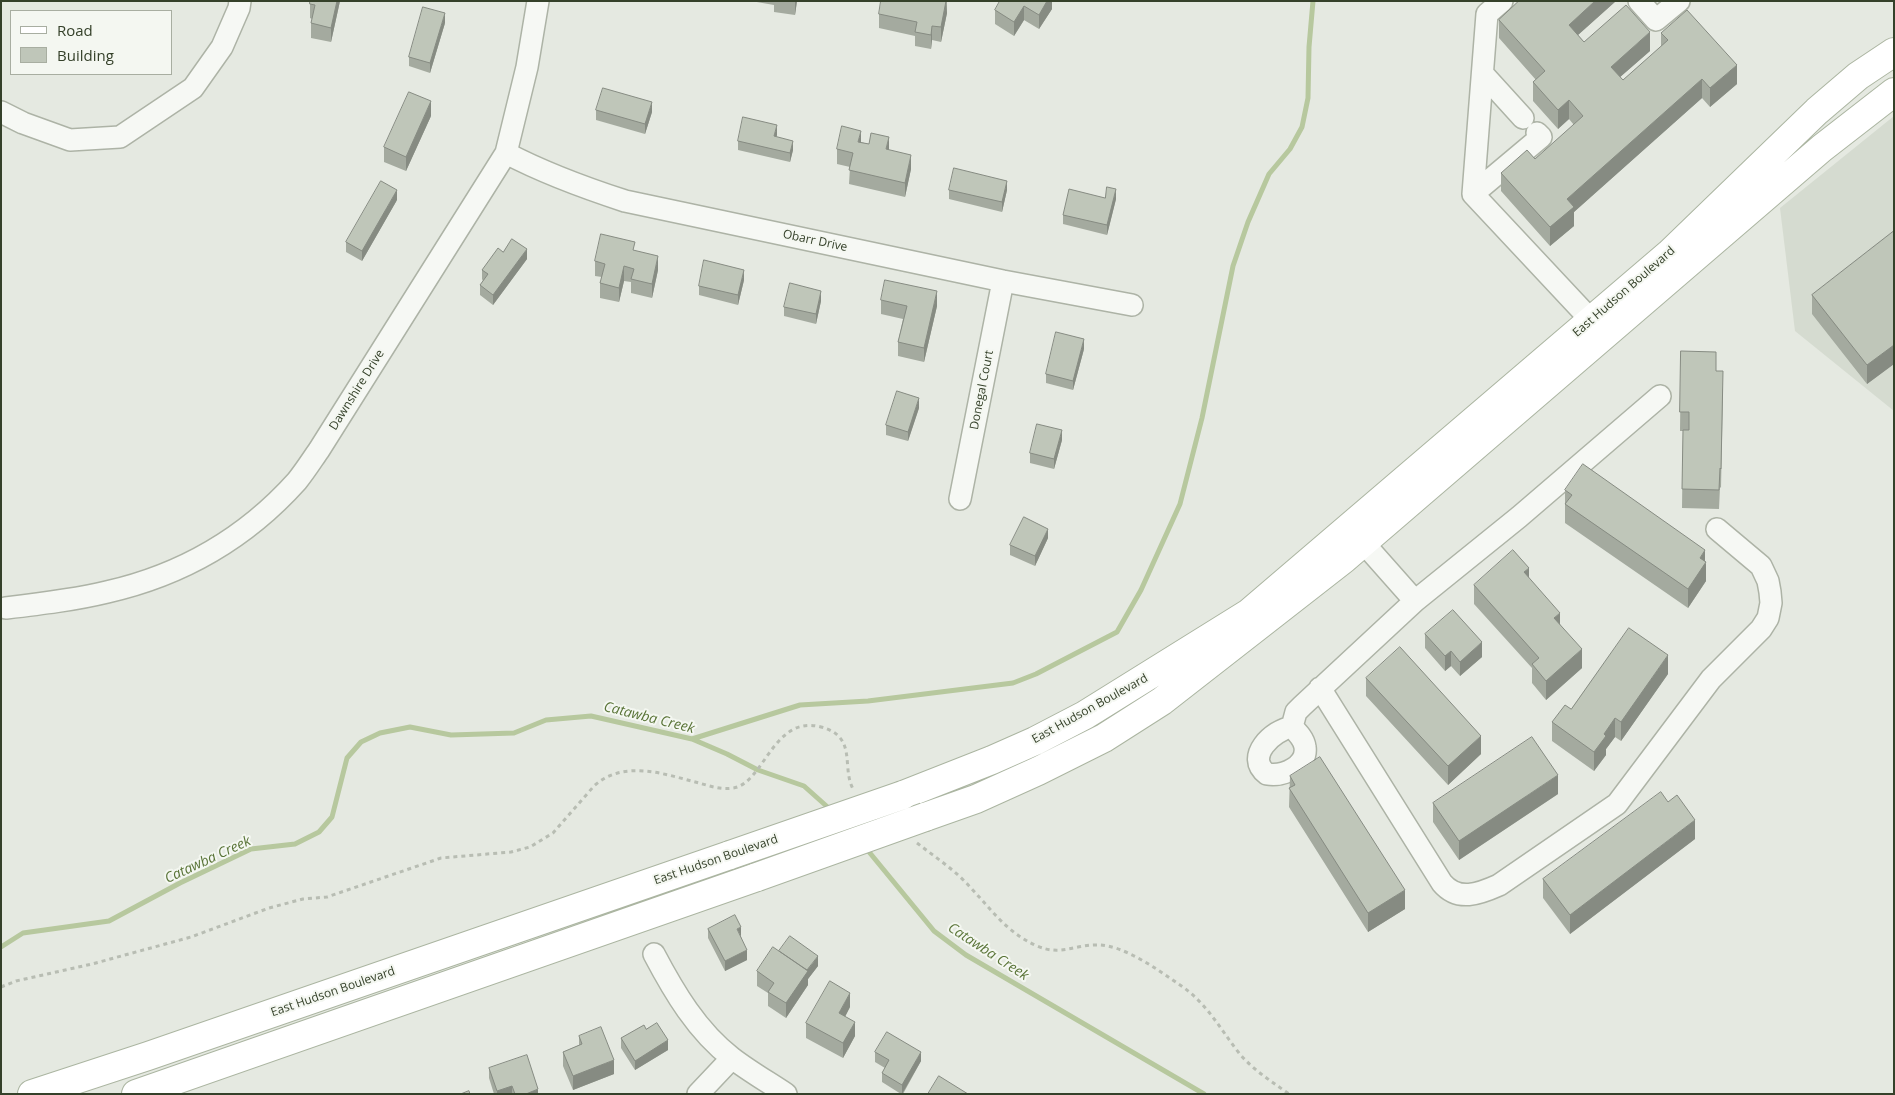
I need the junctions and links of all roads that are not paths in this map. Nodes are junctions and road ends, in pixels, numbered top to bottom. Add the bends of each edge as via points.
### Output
1 (538, 1) edge
2 (1502, 1) edge
3 (1639, 1) edge
4 (1679, 1) edge
5 (240, 5) edge
6 (1894, 52) edge
7 (1483, 74) junction
8 (1894, 92) edge
9 (1, 112) edge
10 (506, 154) junction
11 (1473, 194) junction
12 (1003, 281) junction
13 (1132, 305) dead end
14 (1591, 320) junction
15 (1660, 396) dead end
16 (960, 498) dead end
17 (1718, 529) dead end
18 (1356, 535) junction
19 (1415, 601) junction
20 (6, 608) dead end
21 (1320, 688) junction
22 (1292, 727) dead end
23 (654, 954) dead end
24 (732, 1058) junction
25 (32, 1094) edge
26 (136, 1094) edge
27 (698, 1094) edge
28 (786, 1094) edge

1 - 10 street, Dawnshire Drive via 527,67
2 - 7 street via 1487,14
3 - 4 street via 1656,20
5 - 9 street via 222,47 193,88 120,137 70,140
6 - 14 main road, East Hudson Boulevard via 1858,76 1817,111 1669,254
7 - 11 street
7 - 11 street via 1541,137
8 - 18 main road, East Hudson Boulevard via 1822,148
10 - 12 street, Obarr Drive via 625,201
10 - 20 street, Dawnshire Drive via 319,450 297,480 262,516 206,556 148,581 74,599
11 - 14 street
12 - 13 street, Obarr Drive
12 - 16 street, Donegal Court
14 - 18 main road, East Hudson Boulevard
15 - 19 street
17 - 21 street via 1761,566 1768,581 1768,618 1761,629 1711,679 1617,804 1499,885 1485,891 1456,894 1442,883
18 - 19 street
18 - 25 main road, East Hudson Boulevard, bridge via 1249,613 1085,715 1000,756 903,795
18 - 26 main road, East Hudson Boulevard, bridge via 1162,702 1104,738 1038,772 976,799
19 - 21 street
21 - 22 street via 1296,712
23 - 24 street via 682,1004
24 - 27 street
24 - 28 street

